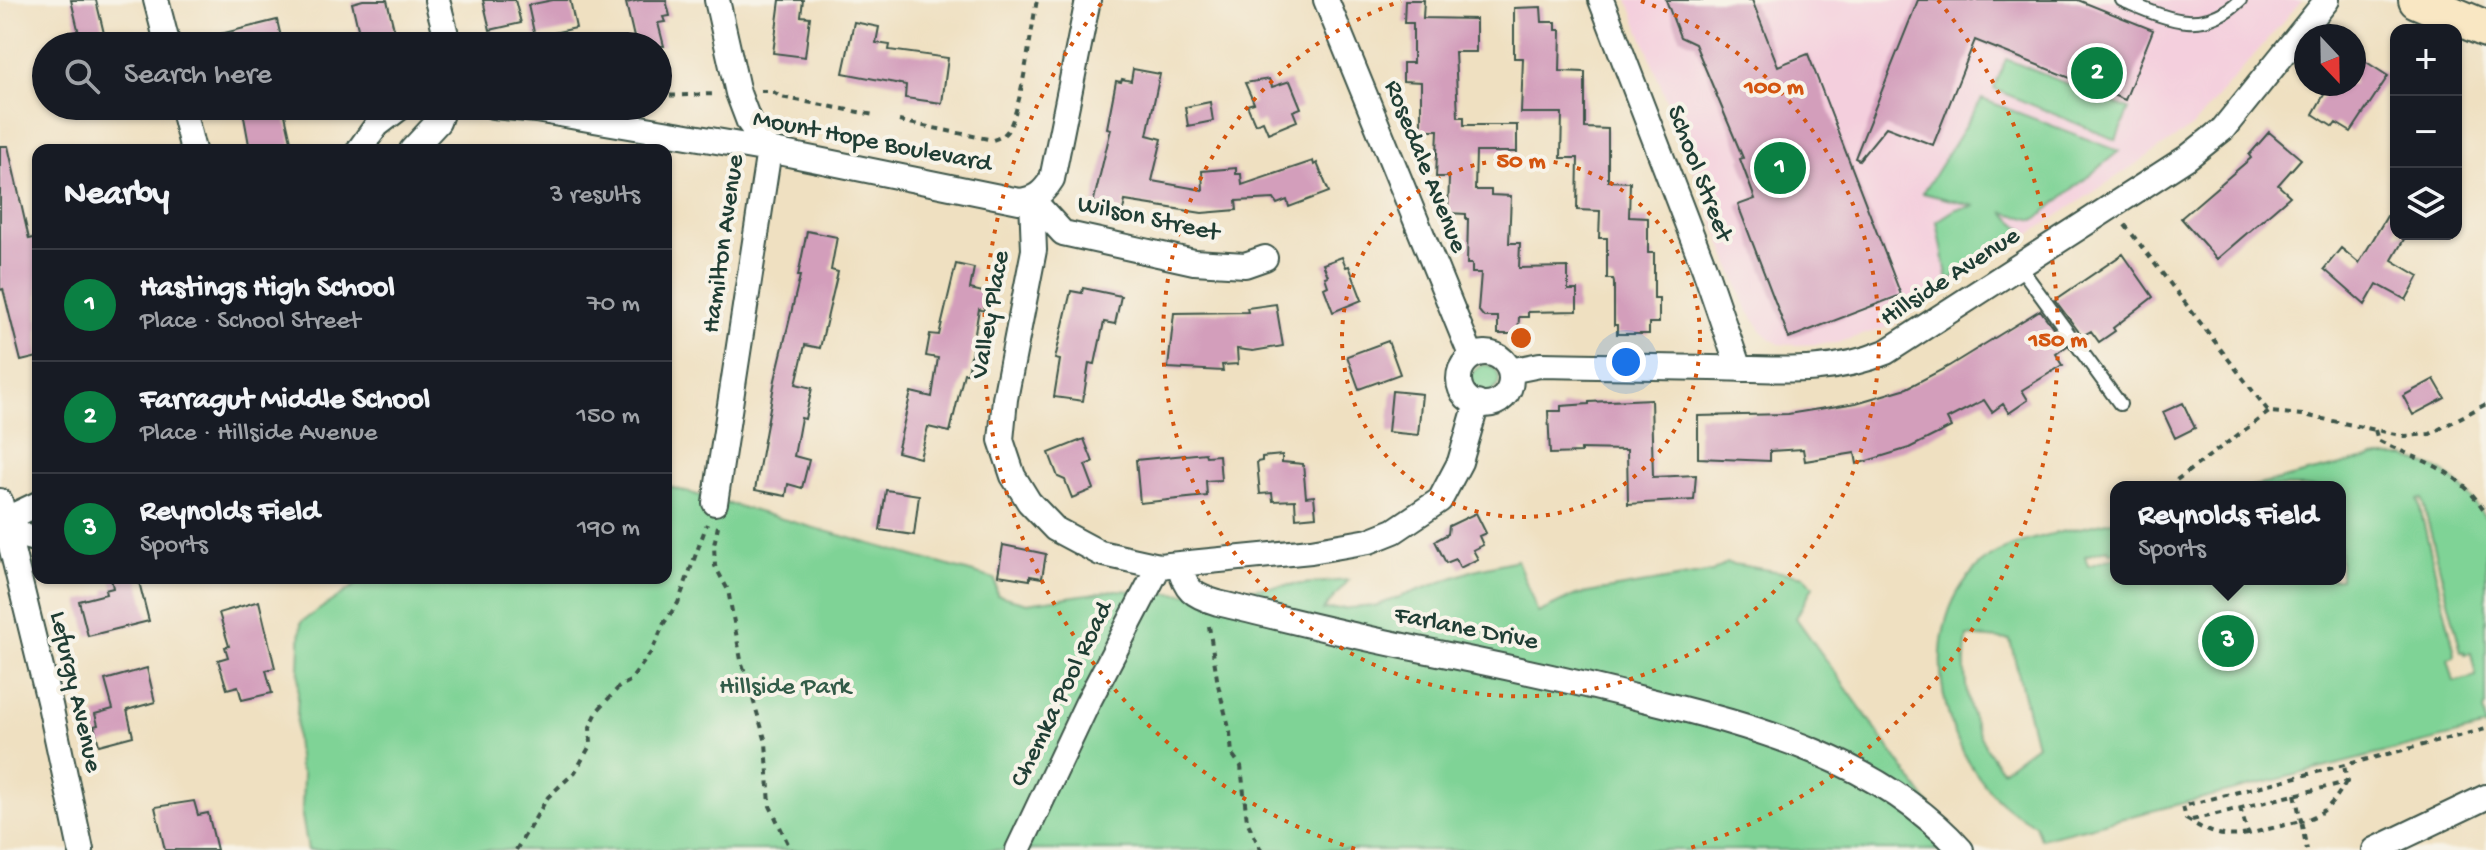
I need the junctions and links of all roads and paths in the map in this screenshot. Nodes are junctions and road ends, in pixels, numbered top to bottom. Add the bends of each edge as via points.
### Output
1 (156, 0) edge
2 (437, 0) edge
3 (717, 0) edge
4 (1037, 0) edge
5 (1088, 0) edge
6 (1326, 0) edge
7 (1601, 0) edge
8 (2122, 0) edge
9 (2240, 0) edge
10 (2327, 0) edge
11 (2417, 0) edge
12 (2486, 29) edge
13 (164, 32) edge
14 (445, 32) edge
15 (759, 91) dead end
16 (719, 94) dead end
17 (672, 96) edge
18 (874, 115) dead end
19 (186, 120) edge
20 (384, 120) edge
21 (439, 120) edge
22 (594, 120) edge
23 (899, 121) dead end
24 (192, 144) edge
25 (363, 144) edge
26 (418, 144) edge
27 (769, 150) junction
28 (1032, 199) junction
29 (2123, 223) dead end
30 (1265, 258) dead end
31 (2020, 267) junction
32 (1471, 355) junction
33 (1739, 369) junction
34 (1510, 371) junction
35 (1477, 403) junction
36 (2120, 404) dead end
37 (2486, 404) edge
38 (2269, 412) junction
39 (2375, 430) junction
40 (2175, 481) edge
41 (715, 503) junction
42 (32, 506) edge
43 (2486, 513) edge
44 (2, 515) edge
45 (32, 538) edge
46 (1169, 565) junction
47 (1203, 599) junction
48 (2486, 729) edge
49 (2344, 765) junction
50 (2347, 782) junction
51 (2295, 794) junction
52 (2486, 797) edge
53 (2240, 808) junction
54 (2189, 821) junction
55 (2301, 821) junction
56 (2248, 834) junction
57 (81, 850) edge
58 (516, 850) edge
59 (791, 850) edge
60 (1018, 850) edge
61 (1261, 850) edge
62 (1961, 850) edge
63 (2307, 850) edge
64 (2375, 850) edge

1 - 13 street
2 - 14 street
3 - 27 street, Hamilton Avenue via 738,93 749,122
4 - 23 path via 1017,103 1003,135 993,140
5 - 28 street via 1052,179
6 - 32 street, Rosedale Avenue
7 - 33 street, School Street
8 - 9 lane via 2179,21 2197,22 2228,11
10 - 31 street, Hillside Avenue via 2223,129
11 - 12 main road
15 - 18 path
16 - 17 path
19 - 24 street
20 - 25 street
21 - 26 street
22 - 27 street, Mount Hope Boulevard
27 - 28 street, Mount Hope Boulevard via 1019,201
27 - 41 street, Hamilton Avenue
28 - 30 street, Wilson Street via 1063,233 1194,262 1245,265
28 - 46 street, Valley Place via 1034,250 1001,440 1013,476 1055,529 1100,553
29 - 38 path
31 - 33 street, Hillside Avenue via 1905,342 1863,362 1793,372
31 - 36 lane
32 - 34 street via 1493,355
32 - 35 street via 1461,369 1460,386
33 - 34 street, Hillside Avenue via 1540,365
34 - 35 street via 1504,395 1491,404
35 - 46 street via 1460,462 1440,500 1394,531 1311,551
37 - 39 path via 2430,434
38 - 39 path
38 - 40 path
39 - 43 path via 2378,440 2451,473
41 - 58 path via 678,603 652,651 630,681 598,710 590,727 591,744 575,772 548,797
41 - 59 path via 720,515 715,566 728,590 741,660 766,742 770,806
42 - 44 street
44 - 45 street
44 - 57 street, Lefurgy Avenue
46 - 47 street via 1186,588
46 - 60 street, Chemka Pool Road via 1087,704
47 - 61 path via 1232,754 1241,766 1247,821
47 - 62 street, Farlane Drive via 1353,636 1551,675 1744,724 1856,770 1907,802
48 - 49 path
49 - 50 path
49 - 54 path via 2183,806
50 - 51 path
50 - 55 path via 2327,810
51 - 53 path
51 - 55 path
52 - 64 street
53 - 54 path
53 - 56 path
54 - 56 path via 2219,836
55 - 56 path
55 - 63 path

